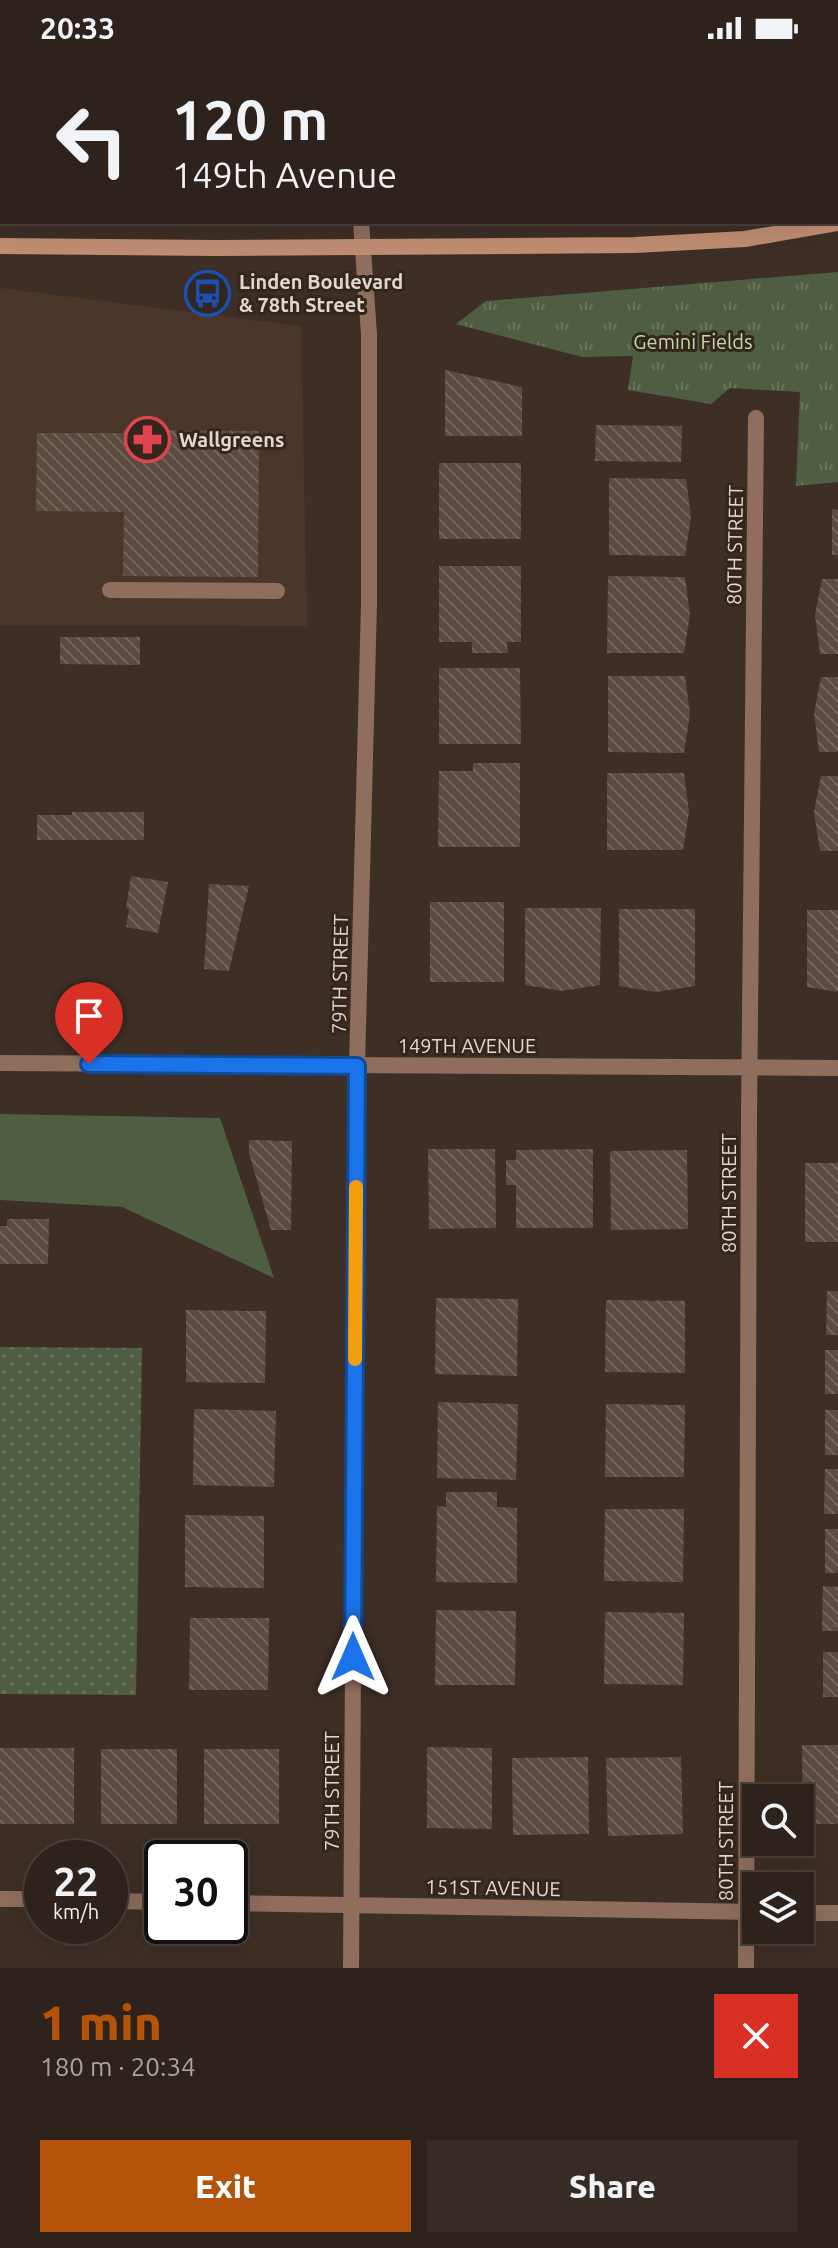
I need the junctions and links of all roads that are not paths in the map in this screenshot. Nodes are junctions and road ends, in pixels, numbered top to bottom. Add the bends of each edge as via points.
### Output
1 (361, 224) edge
2 (832, 224) edge
3 (0, 246) edge
4 (363, 247) junction
5 (756, 418) dead end
6 (110, 590) dead end
7 (277, 591) dead end
8 (0, 1063) edge
9 (357, 1066) junction
10 (750, 1067) junction
11 (838, 1068) edge
12 (751, 1872) edge
13 (0, 1899) edge
14 (24, 1899) edge
15 (248, 1903) edge
16 (351, 1905) junction
17 (742, 1912) edge
18 (814, 1913) edge
19 (838, 1913) edge
20 (748, 1944) edge
21 (351, 1968) edge
22 (746, 1968) edge

1 - 4 street, 79TH STREET
2 - 4 street via 682,243
3 - 4 street
4 - 9 street, 79TH STREET via 369,334 369,588
5 - 10 street, 80TH STREET
6 - 7 street
8 - 9 street, 149TH AVENUE
9 - 10 street, 149TH AVENUE
9 - 16 street, 79TH STREET
10 - 11 street, 149TH AVENUE
10 - 12 street, 80TH STREET
13 - 14 street
15 - 16 street, 151ST AVENUE
16 - 17 street, 151ST AVENUE
16 - 21 street, 79TH STREET
18 - 19 street
20 - 22 street, 80TH STREET

